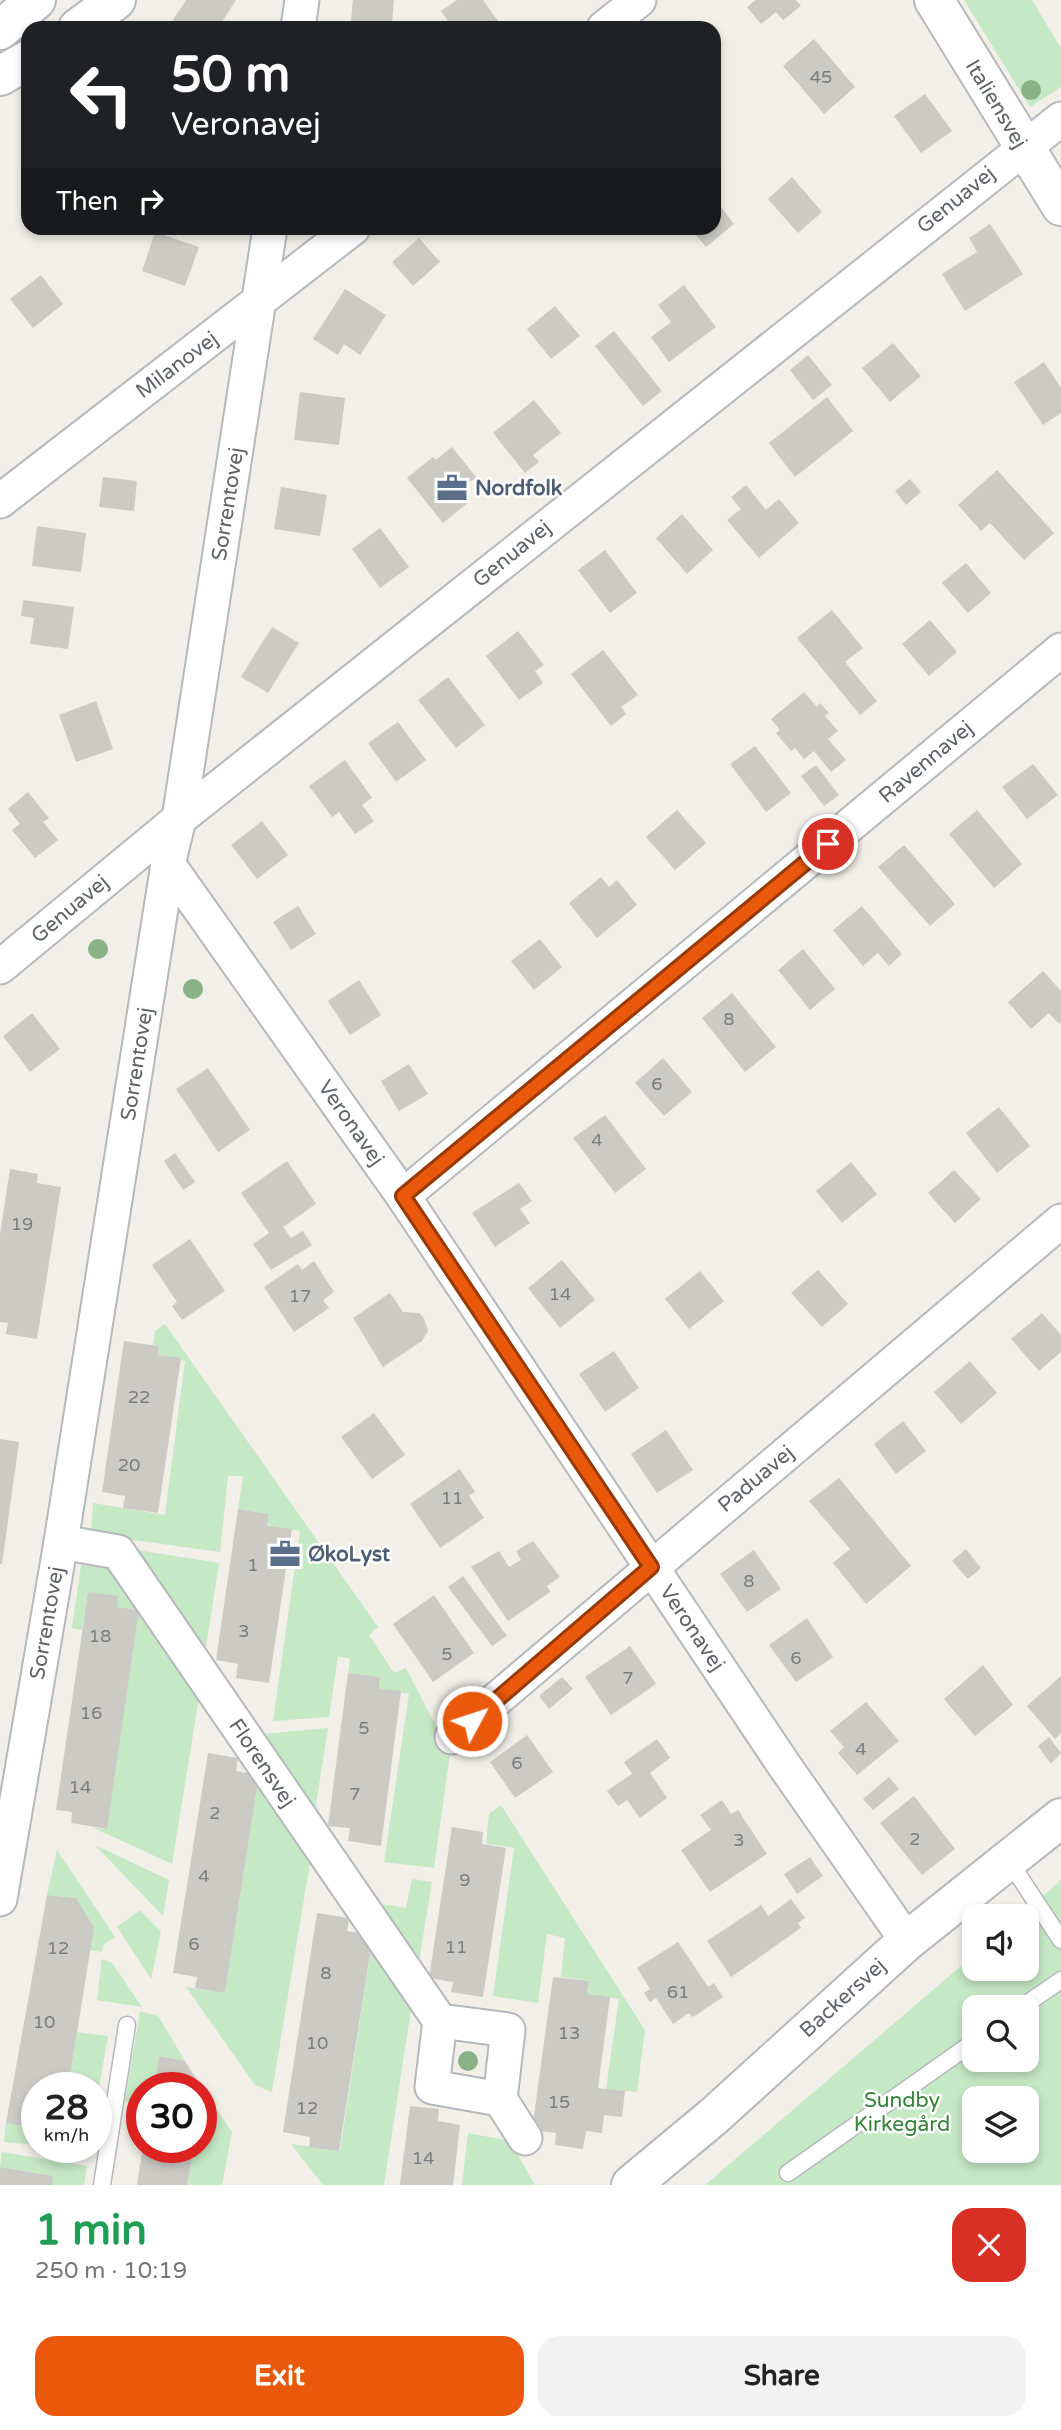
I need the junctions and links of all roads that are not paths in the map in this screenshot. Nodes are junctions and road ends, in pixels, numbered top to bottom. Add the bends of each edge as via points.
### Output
1 (36, 0) edge
2 (116, 0) edge
3 (302, 0) edge
4 (639, 0) edge
5 (934, 0) edge
6 (88, 21) edge
7 (299, 21) edge
8 (613, 21) edge
9 (0, 30) edge
10 (21, 64) edge
11 (0, 76) edge
12 (1061, 119) edge
13 (1023, 147) junction
14 (1061, 206) edge
15 (269, 235) edge
16 (344, 235) edge
17 (260, 302) junction
18 (0, 501) edge
19 (1061, 650) edge
20 (179, 819) junction
21 (168, 864) junction
22 (0, 967) edge
23 (403, 1196) junction
24 (1061, 1221) edge
25 (61, 1542) junction
26 (651, 1567) junction
27 (452, 1737) dead end
28 (8, 1801) edge
29 (1061, 1818) edge
30 (1009, 1861) junction
31 (0, 1899) edge
32 (1061, 1940) edge
33 (907, 1941) junction
34 (1061, 1980) edge
35 (1039, 1995) edge
36 (440, 2021) junction
37 (127, 2025) dead end
38 (962, 2050) edge
39 (500, 2099) junction
40 (525, 2137) dead end
41 (788, 2173) dead end
42 (102, 2185) edge
43 (631, 2185) edge

1 - 9 street
2 - 6 street
3 - 7 street
4 - 8 street
5 - 13 street, Italiensvej
10 - 11 street
12 - 13 street, Genuavej
13 - 14 street, Italiensvej
13 - 20 street, Genuavej
15 - 17 street, Sorrentovej
16 - 17 street, Milanovej
17 - 18 street, Milanovej
17 - 20 street, Sorrentovej
19 - 23 street, Ravennavej
20 - 21 street, Sorrentovej
20 - 22 street, Genuavej
21 - 23 street, Veronavej
21 - 25 street, Sorrentovej
23 - 26 street, Veronavej
24 - 26 street, Paduavej
25 - 28 street, Sorrentovej
25 - 36 street, Florensvej via 118,1552
26 - 27 street, Paduavej
26 - 33 street, Veronavej
28 - 31 street, Sorrentovej
29 - 30 street, Backersvej
30 - 32 lane
30 - 33 street, Backersvej
33 - 43 street, Backersvej
34 - 35 lane
36 - 39 street via 432,2087
36 - 39 street via 508,2031
37 - 42 lane
38 - 41 lane
39 - 40 street

